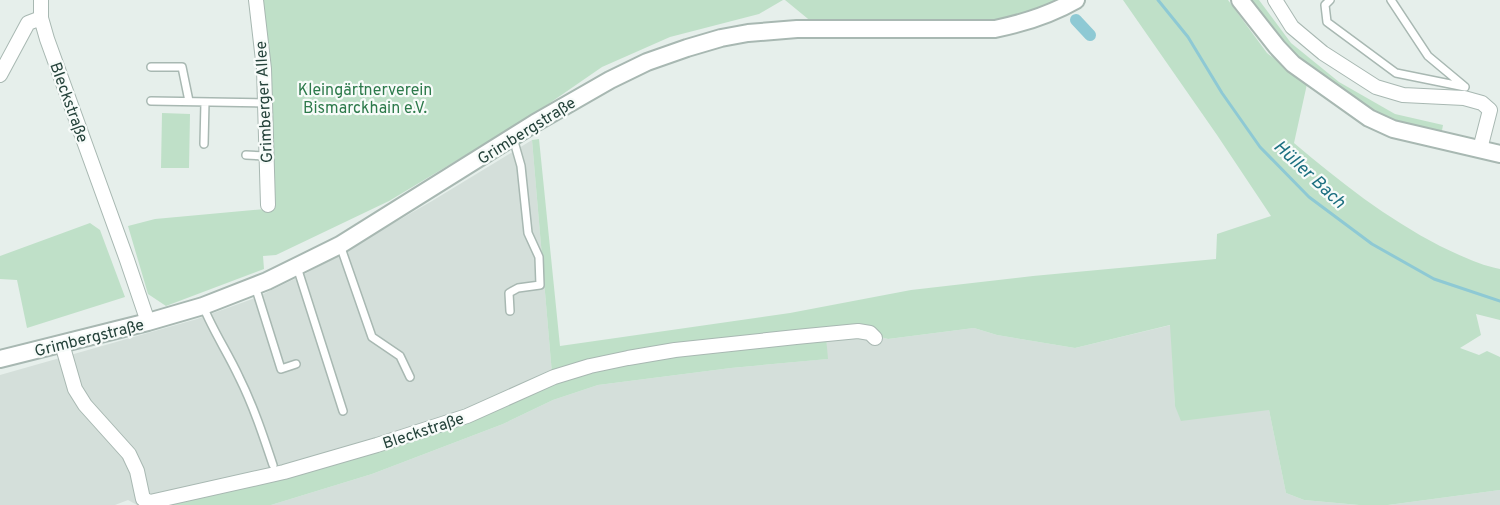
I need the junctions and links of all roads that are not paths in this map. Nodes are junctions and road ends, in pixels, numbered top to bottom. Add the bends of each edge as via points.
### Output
1 (41, 0) edge
2 (256, 0) edge
3 (1076, 0) edge
4 (1240, 0) edge
5 (1275, 0) edge
6 (1330, 0) edge
7 (1391, 0) edge
8 (41, 18) junction
9 (151, 67) dead end
10 (0, 75) edge
11 (1465, 87) junction
12 (1473, 100) junction
13 (151, 101) dead end
14 (189, 101) junction
15 (205, 102) junction
16 (265, 103) junction
17 (1495, 109) edge
18 (513, 138) junction
19 (204, 144) dead end
20 (1480, 149) junction
21 (1500, 154) edge
22 (246, 155) dead end
23 (267, 156) junction
24 (268, 205) dead end
25 (340, 245) junction
26 (297, 267) junction
27 (255, 286) junction
28 (203, 306) junction
29 (510, 311) dead end
30 (148, 322) junction
31 (875, 338) dead end
32 (62, 344) junction
33 (0, 359) edge
34 (296, 364) dead end
35 (410, 377) dead end
36 (344, 411) dead end
37 (273, 465) dead end

1 - 8 street, Bleckstraße
2 - 16 street, Grimberger Allee
3 - 18 street, Grimbergstraße via 1040,18 995,29 806,29 721,38 647,62
4 - 20 street via 1293,64 1369,118 1393,129
5 - 12 street via 1292,27 1323,53 1376,87 1403,95
6 - 11 lane via 1325,5 1327,22 1396,73
7 - 11 lane via 1428,56
8 - 10 street via 28,23
8 - 30 street, Bleckstraße
9 - 14 lane via 182,67
11 - 12 lane
12 - 17 street
13 - 14 lane
14 - 15 lane
15 - 16 lane
15 - 19 lane
16 - 23 street, Grimberger Allee
17 - 20 street
18 - 25 street, Grimbergstraße
18 - 29 lane via 521,166 528,233 539,257 540,285 509,293
20 - 21 street
22 - 23 lane
23 - 24 street, Grimberger Allee via 262,185
25 - 26 street, Grimbergstraße
25 - 35 lane via 372,337 400,356
26 - 27 street, Grimbergstraße
26 - 36 lane
27 - 28 street, Grimbergstraße
27 - 34 lane via 282,369
28 - 30 street, Grimbergstraße
28 - 37 lane via 239,376
30 - 32 street, Grimbergstraße
31 - 32 street, Bleckstraße via 858,331 796,337 675,350 591,366 554,377 467,416 377,445 284,472 150,502 143,499 129,454 75,389
32 - 33 street, Grimbergstraße

